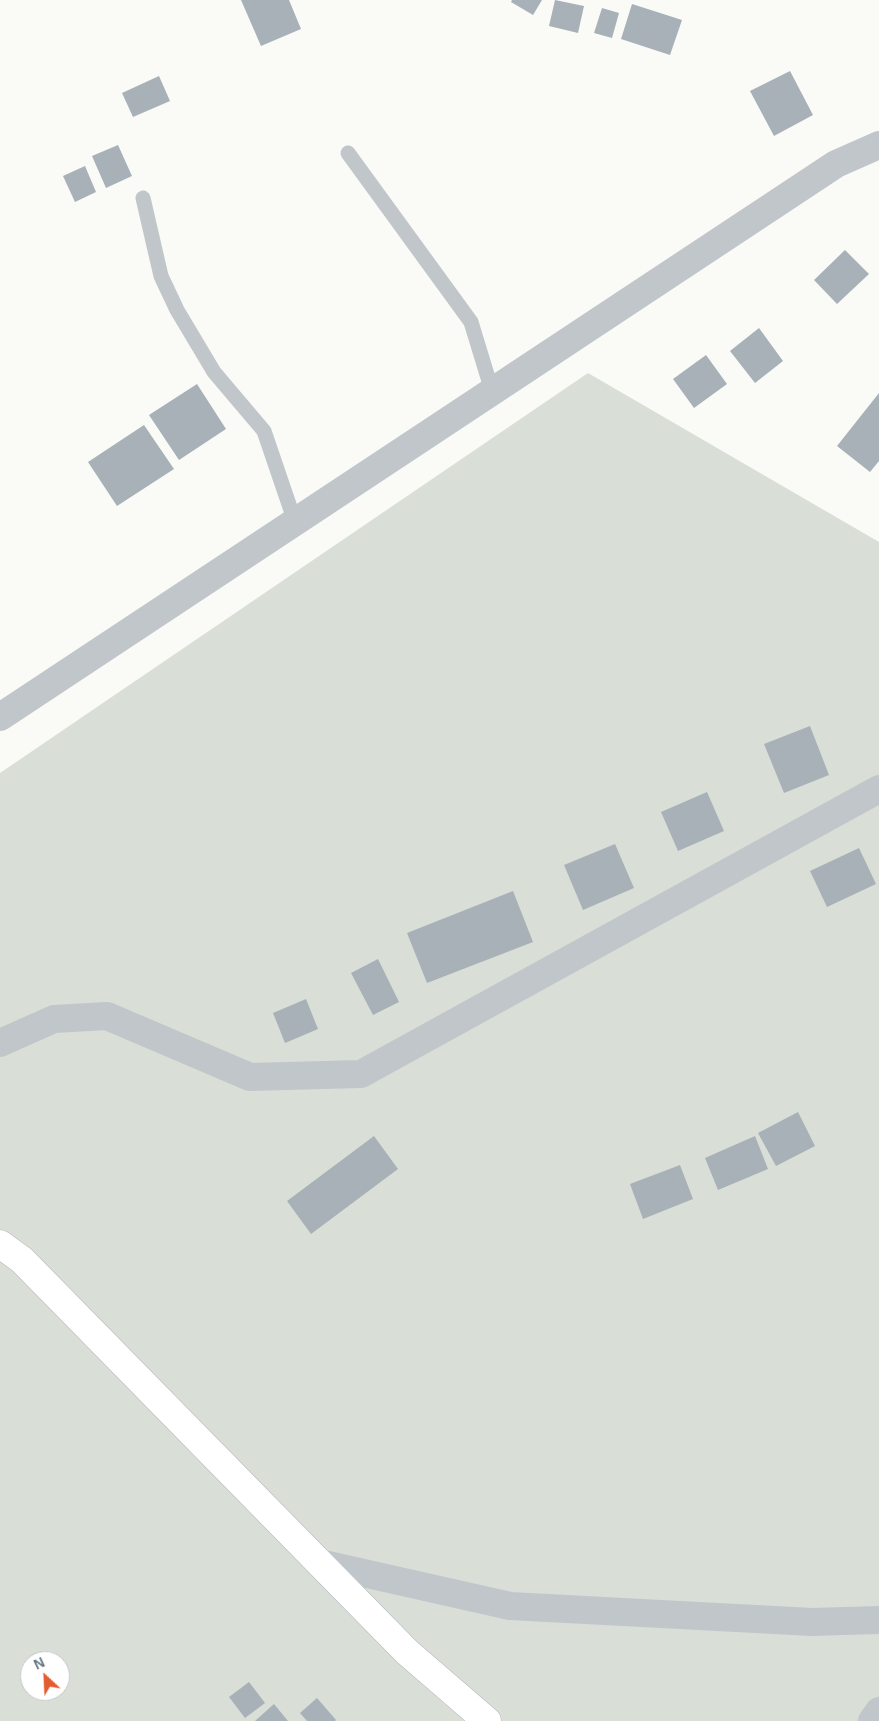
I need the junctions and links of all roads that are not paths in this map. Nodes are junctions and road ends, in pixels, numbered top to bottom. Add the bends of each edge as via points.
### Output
1 (879, 145) edge
2 (348, 153) dead end
3 (142, 198) dead end
4 (492, 391) junction
5 (295, 522) junction
6 (0, 717) edge
7 (879, 789) edge
8 (0, 1043) edge
9 (0, 1244) edge
10 (319, 1563) junction
11 (879, 1620) edge
12 (879, 1711) edge
13 (487, 1721) edge
14 (872, 1721) edge

1 - 4 street via 836,164
2 - 4 lane via 471,322
3 - 5 lane via 161,276 173,302 214,372 264,431
4 - 5 street
5 - 6 street
7 - 8 street via 361,1074 250,1077 107,1016 54,1019
9 - 10 main road via 22,1260
10 - 11 street via 510,1606 812,1622
10 - 13 main road via 407,1652
12 - 14 street

